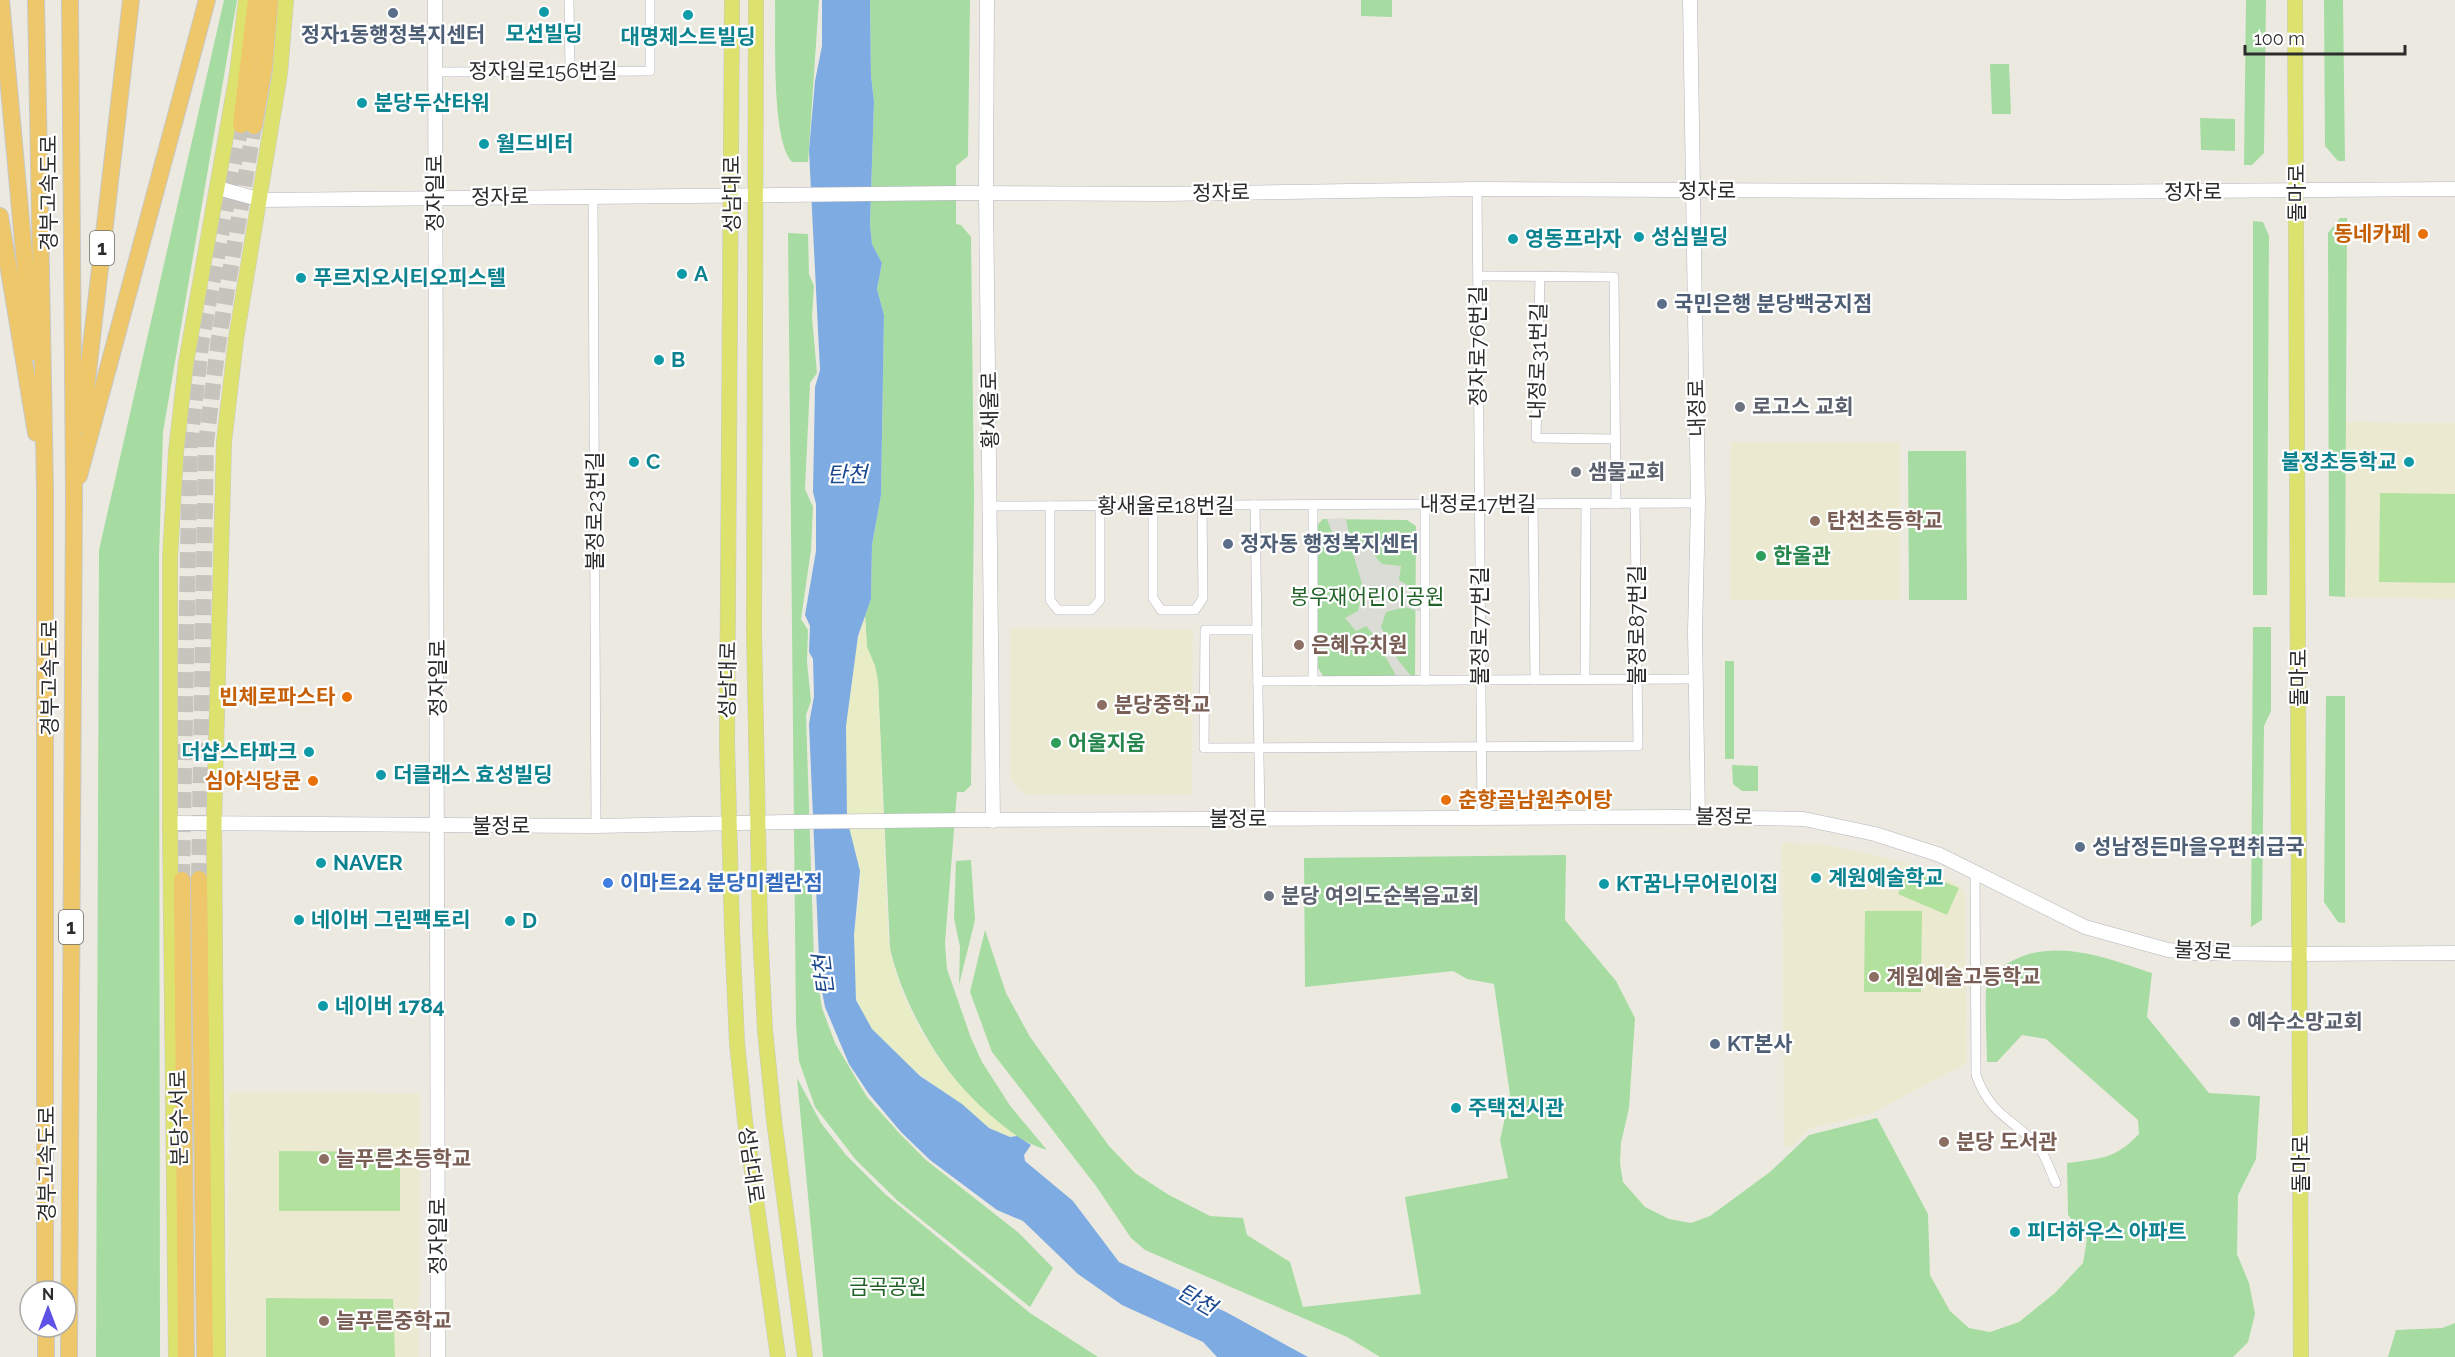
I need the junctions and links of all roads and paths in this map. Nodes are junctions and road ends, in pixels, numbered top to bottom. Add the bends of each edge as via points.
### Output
1 (1, 0) edge
2 (36, 0) edge
3 (70, 0) edge
4 (131, 0) edge
5 (207, 0) edge
6 (246, 0) edge
7 (256, 0) edge
8 (270, 0) edge
9 (286, 0) edge
10 (435, 0) edge
11 (569, 0) edge
12 (650, 0) edge
13 (732, 0) edge
14 (756, 0) edge
15 (987, 0) edge
16 (1690, 0) edge
17 (2295, 0) edge
18 (570, 71) junction
19 (435, 72) junction
20 (218, 188) junction
21 (1477, 189) junction
22 (2455, 189) edge
23 (1694, 191) junction
24 (2297, 191) junction
25 (986, 194) junction
26 (757, 195) junction
27 (593, 196) junction
28 (733, 196) junction
29 (435, 198) junction
30 (261, 200) junction
31 (0, 216) edge
32 (1478, 276) junction
33 (1540, 277) junction
34 (1616, 439) junction
35 (45, 490) junction
36 (74, 497) junction
37 (1698, 503) junction
38 (1479, 504) junction
39 (1533, 504) junction
40 (1586, 504) junction
41 (1616, 504) junction
42 (1635, 504) junction
43 (1313, 505) junction
44 (1340, 505) joint
45 (1425, 505) junction
46 (1050, 506) junction
47 (1100, 506) junction
48 (1153, 506) junction
49 (1202, 506) junction
50 (1255, 506) junction
51 (992, 507) junction
52 (1257, 630) junction
53 (1695, 679) junction
54 (1480, 680) junction
55 (1535, 680) junction
56 (1585, 680) junction
57 (1637, 680) junction
58 (1258, 681) junction
59 (1313, 681) junction
60 (1425, 681) junction
61 (1259, 747) junction
62 (1481, 747) junction
63 (1698, 817) junction
64 (1482, 818) junction
65 (1260, 819) junction
66 (993, 821) junction
67 (731, 822) junction
68 (757, 822) junction
69 (170, 823) junction
70 (214, 823) junction
71 (439, 826) junction
72 (596, 826) junction
73 (1975, 872) junction
74 (2455, 953) edge
75 (2300, 954) junction
76 (2056, 1183) dead end
77 (45, 1279) edge
78 (45, 1339) edge
79 (46, 1357) edge
80 (69, 1357) edge
81 (176, 1357) edge
82 (186, 1357) edge
83 (204, 1357) edge
84 (218, 1357) edge
85 (438, 1357) edge
86 (778, 1357) edge
87 (805, 1357) edge
88 (2301, 1357) edge

1 - 35 highway, 1
2 - 35 highway, 경부고속도로 / 1
3 - 36 highway, 경부고속도로 / 1
4 - 36 highway, 1
5 - 36 highway
6 - 20 main road
7 - 8 highway via 248,126 264,68
9 - 30 main road via 280,73
10 - 19 street, 정자일로
11 - 18 street
12 - 18 street, 정자일로156번길 via 650,71
13 - 28 main road, 성남대로
14 - 26 main road, 성남대로
15 - 25 street, 황새울로
16 - 23 street, 내정로
17 - 24 main road, 돌마로
18 - 19 street, 정자일로156번길
19 - 29 street, 정자일로
20 - 30 street, 정자로
20 - 69 main road via 186,363 176,452 170,558
21 - 23 street, 정자로
21 - 25 street, 정자로
21 - 32 street, 정자로76번길
22 - 24 street, 정자로
23 - 24 street, 정자로
23 - 37 street, 내정로
24 - 75 main road, 돌마로
25 - 26 street, 정자로, bridge
25 - 51 street, 황새울로
26 - 28 street, 정자로
26 - 68 main road, 성남대로 via 753,409
27 - 28 street, 정자로
27 - 29 street, 정자로
27 - 72 street, 불정로23번길
28 - 67 main road, 성남대로 via 728,741
29 - 30 street, 정자로
29 - 71 street, 정자일로
30 - 70 main road via 236,339 224,442
31 - 35 highway
32 - 33 street, 내정로31번길
32 - 38 street, 정자로76번길
33 - 34 street, 내정로31번길 via 1614,277
33 - 34 street, 내정로31번길 via 1536,438
34 - 41 street
35 - 77 highway, 경부고속도로 / 1
36 - 80 highway, 경부고속도로 / 1
37 - 42 street, 내정로17번길
37 - 53 street, 내정로
38 - 39 street, 내정로17번길
38 - 45 street, 내정로17번길
38 - 54 street, 불정로77번길
39 - 40 street, 내정로17번길
39 - 55 street
40 - 41 street, 내정로17번길
40 - 56 street
41 - 42 street, 내정로17번길
42 - 57 street, 불정로87번길
43 - 44 street, 황새울로18번길
43 - 50 street, 황새울로18번길
43 - 59 street
44 - 45 street, 내정로17번길
45 - 60 street
46 - 47 street, 황새울로18번길
46 - 47 street via 1050,600 1059,610 1091,610 1100,600
46 - 51 street, 황새울로18번길
47 - 48 street, 황새울로18번길
48 - 49 street, 황새울로18번길
48 - 49 street via 1153,598 1161,610 1195,610 1203,598
49 - 50 street, 황새울로18번길
50 - 52 street
51 - 66 street, 황새울로
52 - 58 street
52 - 61 street via 1205,630 1204,748
53 - 57 street
53 - 63 street, 내정로
54 - 55 street
54 - 60 street
54 - 62 street, 불정로77번길
55 - 56 street
56 - 57 street
57 - 62 street, 불정로87번길 via 1638,746
58 - 59 street
58 - 61 street
59 - 60 street
61 - 62 street
61 - 65 street
62 - 64 street, 불정로77번길
63 - 64 street, 불정로
63 - 73 street, 불정로 via 1804,819 1834,824 1930,852
64 - 65 street, 불정로
65 - 66 street, 불정로
66 - 68 street, 불정로, bridge
67 - 68 street, 불정로
67 - 72 street, 불정로
67 - 86 main road, 성남대로 via 737,1043
68 - 87 main road, 성남대로 via 765,1030
69 - 70 street, 불정로
69 - 81 main road
70 - 71 street, 불정로
70 - 84 main road
71 - 72 street, 불정로
71 - 85 street, 정자일로
73 - 75 street, 불정로 via 2085,927 2142,944 2195,953
73 - 76 street via 1976,1076 1993,1108 2011,1120 2040,1150
74 - 75 street, 불정로
75 - 88 main road, 돌마로
78 - 79 highway
82 - 83 highway, 분당수서로 via 191,880

